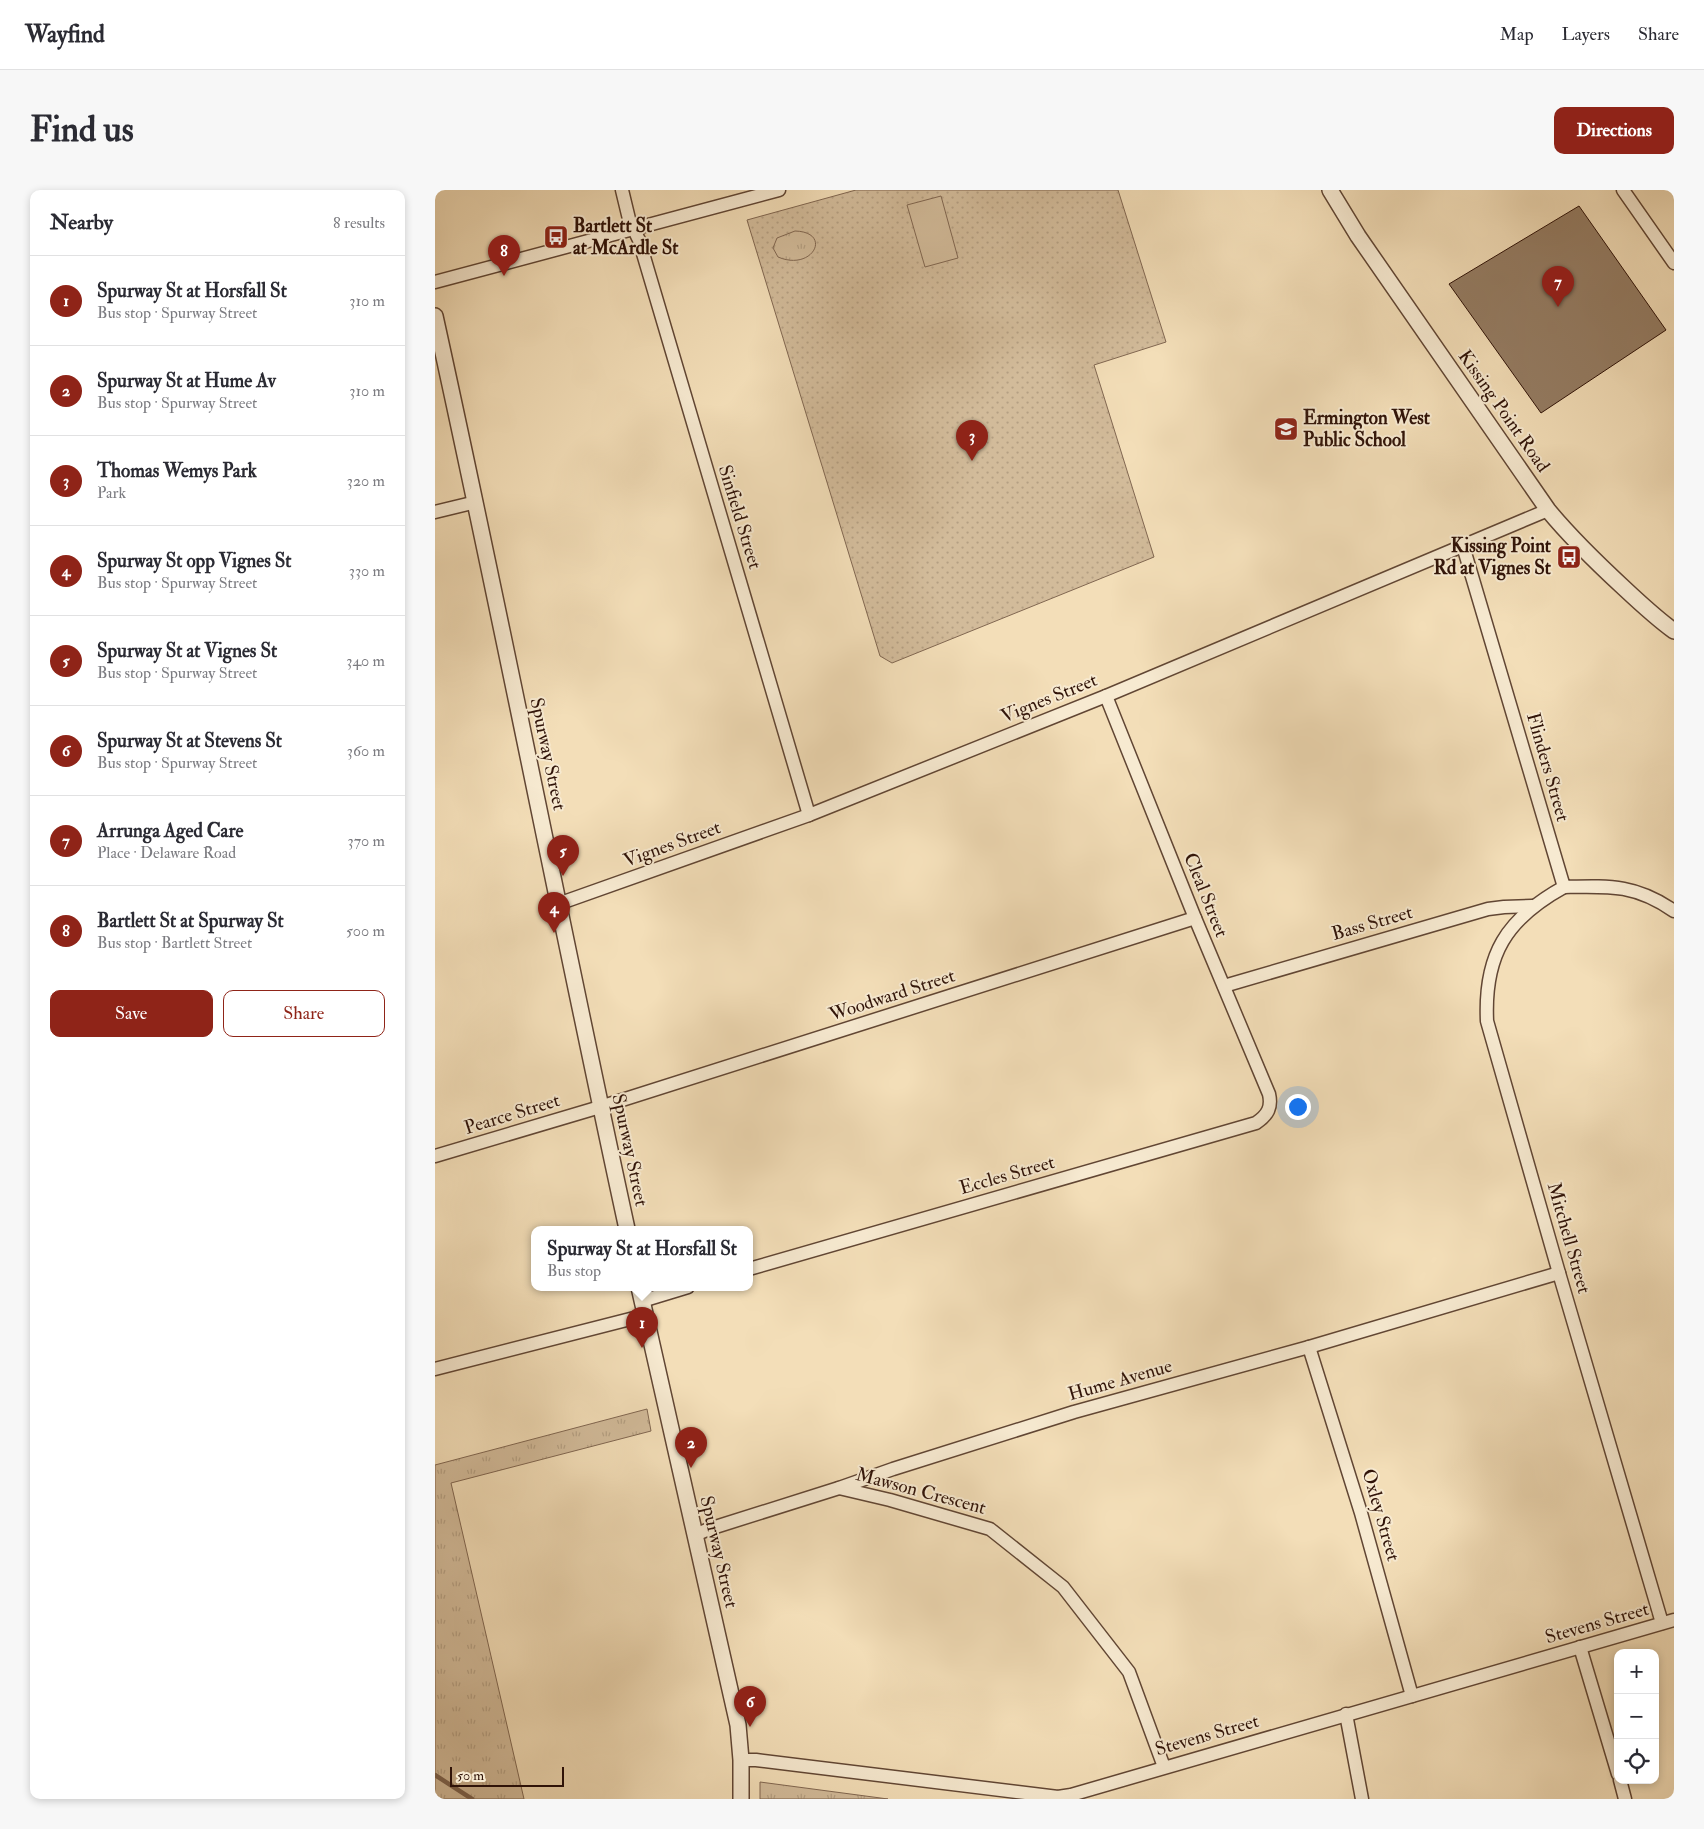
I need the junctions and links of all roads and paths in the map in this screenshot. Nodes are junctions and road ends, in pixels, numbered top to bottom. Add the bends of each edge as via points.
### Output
1 (622, 190) edge
2 (779, 190) edge
3 (1330, 190) edge
4 (1623, 190) edge
5 (634, 229) junction
6 (1674, 263) edge
7 (435, 282) edge
8 (435, 316) edge
9 (476, 502) junction
10 (1548, 510) junction
11 (435, 512) edge
12 (1463, 546) junction
13 (1674, 631) edge
14 (1106, 696) junction
15 (809, 815) junction
16 (1563, 887) junction
17 (558, 904) junction
18 (1532, 906) junction
19 (1674, 911) edge
20 (1195, 918) junction
21 (1224, 986) junction
22 (600, 1107) junction
23 (1269, 1109) joint
24 (435, 1156) edge
25 (626, 1226) edge
26 (753, 1268) edge
27 (1559, 1274) junction
28 (675, 1291) edge
29 (643, 1301) edge
30 (1309, 1346) junction
31 (435, 1368) edge
32 (839, 1488) junction
33 (695, 1535) junction
34 (1668, 1622) edge
35 (1580, 1647) junction
36 (1412, 1696) junction
37 (1347, 1714) junction
38 (741, 1760) junction
39 (1614, 1761) edge
40 (1164, 1767) junction
41 (1620, 1784) edge
42 (971, 1793) edge
43 (741, 1799) edge
44 (1362, 1799) edge
45 (1625, 1799) edge

1 - 5 street, Sinfield Street
2 - 5 street
3 - 10 street, Kissing Point Road via 1358,236
4 - 6 street
5 - 7 street
5 - 15 street, Sinfield Street
8 - 9 street, Spurway Street
9 - 11 street
9 - 17 street, Spurway Street
10 - 12 street, Vignes Street
10 - 13 street, Kissing Point Road via 1598,565
12 - 14 street, Vignes Street
12 - 16 street, Flinders Street
14 - 15 street, Vignes Street
14 - 20 street, Cleal Street
15 - 17 street, Vignes Street
16 - 18 street, Mitchell Street
16 - 19 street via 1594,885 1633,890
17 - 22 street, Spurway Street
18 - 21 street, Bass Street via 1488,909
18 - 27 street, Mitchell Street via 1504,938 1492,962 1486,998 1487,1021
20 - 21 street, Cleal Street
20 - 22 street, Woodward Street
21 - 23 street, Cleal Street via 1269,1094
22 - 24 street, Pearce Street
22 - 25 street, Spurway Street
23 - 26 street, Eccles Street via 1257,1123
27 - 30 street, Hume Avenue
27 - 34 street, Mitchell Street
28 - 29 street
29 - 31 street
29 - 33 street, Spurway Street
30 - 32 street, Hume Avenue via 1074,1412
30 - 36 street, Oxley Street via 1361,1513
32 - 33 street, Hume Avenue
32 - 40 street, Mawson Crescent via 990,1529 1063,1587 1129,1672
33 - 38 street, Spurway Street via 738,1725
34 - 35 street, Stevens Street
35 - 36 street, Stevens Street
35 - 39 street
36 - 37 street, Stevens Street
37 - 40 street, Stevens Street
37 - 44 street
38 - 42 street, Stevens Street
38 - 43 street, Spurway Street
40 - 42 street, Stevens Street via 1058,1797
41 - 45 street

